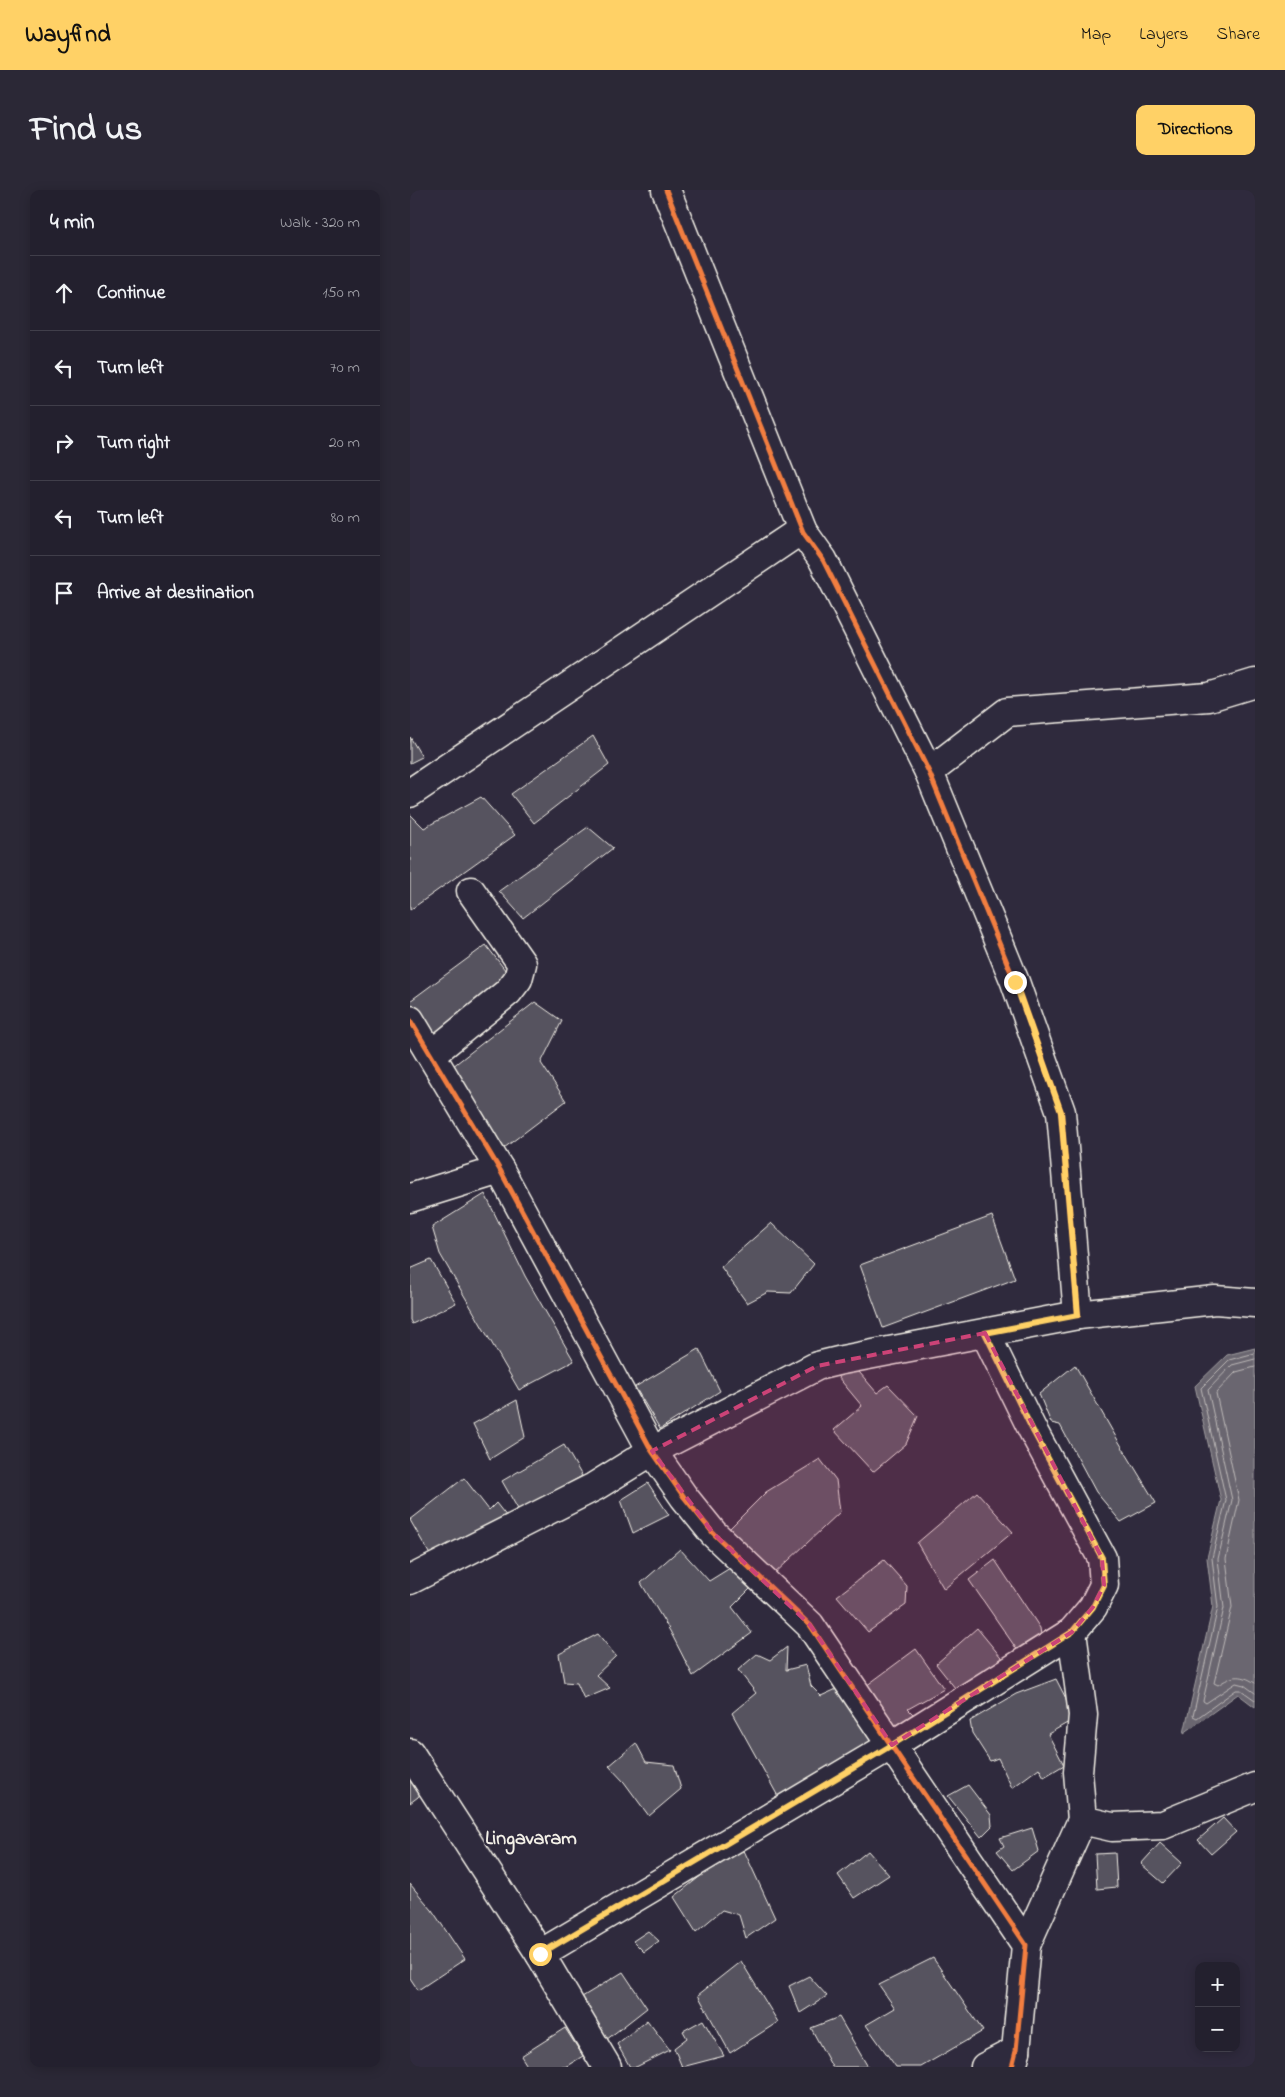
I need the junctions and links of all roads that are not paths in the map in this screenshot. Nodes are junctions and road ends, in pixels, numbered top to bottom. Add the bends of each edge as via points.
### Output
1 (666, 190) edge
2 (803, 532) junction
3 (1255, 683) edge
4 (929, 772) junction
5 (410, 793) edge
6 (471, 891) dead end
7 (410, 1020) edge
8 (432, 1054) junction
9 (500, 1170) junction
10 (410, 1198) edge
11 (1255, 1303) edge
12 (1078, 1315) junction
13 (985, 1333) junction
14 (652, 1451) junction
15 (410, 1580) edge
16 (1072, 1632) junction
17 (892, 1745) junction
18 (410, 1753) edge
19 (1255, 1787) edge
20 (1082, 1820) junction
21 (1026, 1945) junction
22 (540, 1954) junction
23 (1014, 2059) edge
24 (607, 2067) edge
25 (985, 2067) edge

1 - 2 street
2 - 4 street via 823,560
2 - 5 street via 783,542
3 - 4 street via 1209,697 1007,712
4 - 12 street via 1015,982 1061,1112
6 - 8 street via 522,964 518,979 508,992
7 - 8 street
8 - 9 street
9 - 10 street
9 - 14 street
11 - 12 street via 1215,1300
12 - 13 street
13 - 14 street via 816,1366
13 - 16 street via 1032,1429 1102,1558 1104,1585 1093,1607
14 - 15 street via 594,1487
14 - 17 street via 713,1533 810,1625
16 - 17 street
16 - 20 street via 1083,1715 1078,1772
17 - 21 street
17 - 22 street
18 - 22 street
19 - 20 street via 1163,1825 1112,1827
20 - 21 street
21 - 23 street
22 - 24 street
23 - 25 street

